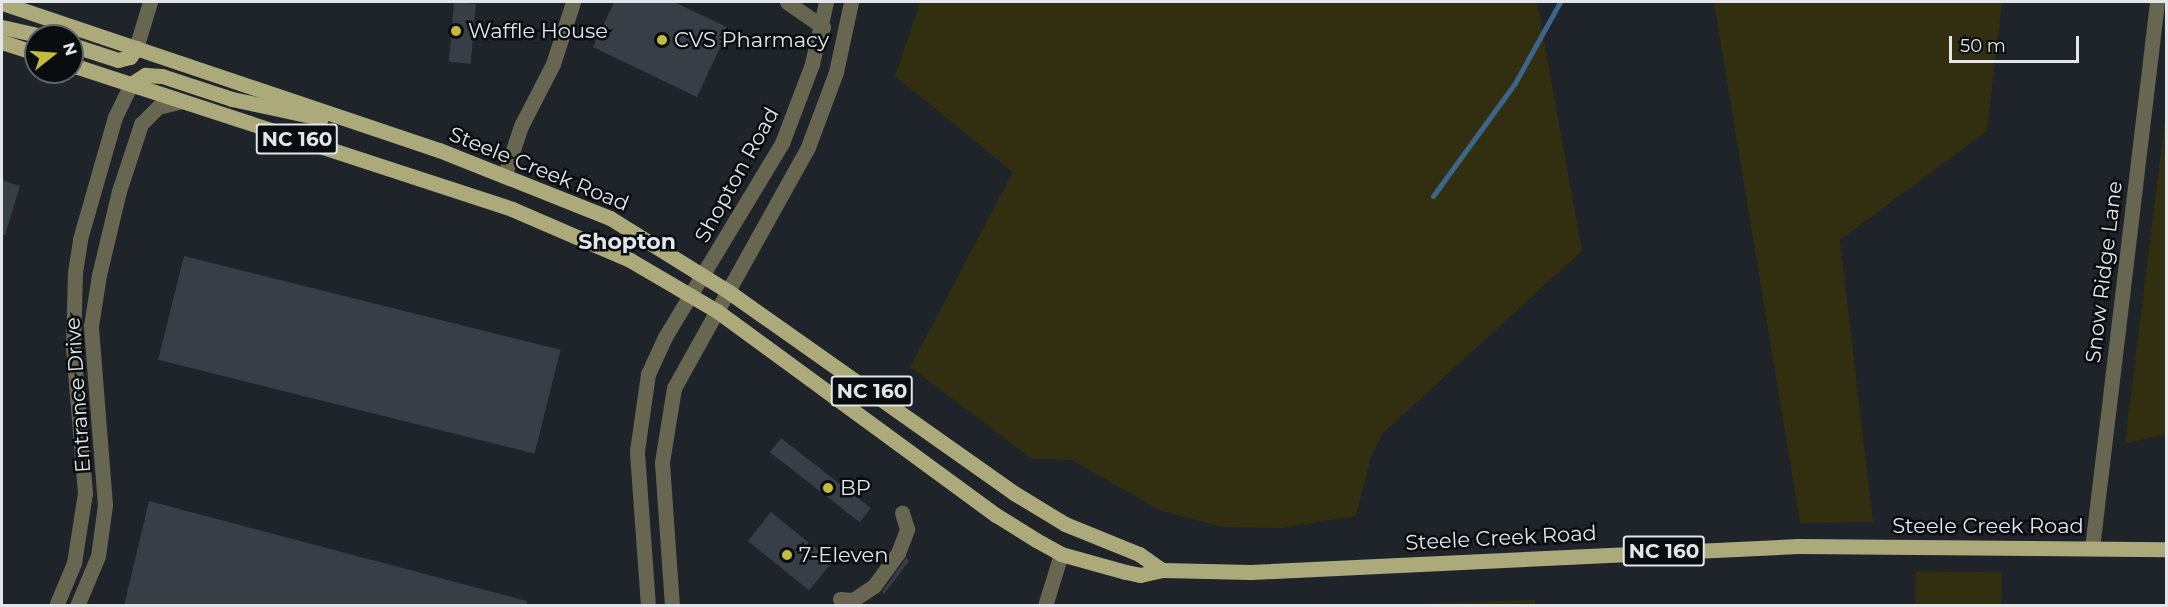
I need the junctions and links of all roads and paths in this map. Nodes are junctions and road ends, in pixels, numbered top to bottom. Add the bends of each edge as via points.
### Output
1 (150, 2) edge
2 (573, 2) edge
3 (787, 2) edge
4 (826, 2) edge
5 (851, 2) edge
6 (2157, 2) edge
7 (2, 3) edge
8 (2, 27) edge
9 (823, 27) junction
10 (24, 32) edge
11 (2, 42) edge
12 (136, 48) junction
13 (24, 49) edge
14 (84, 49) edge
15 (84, 69) edge
16 (131, 84) junction
17 (182, 101) junction
18 (380, 131) junction
19 (505, 174) junction
20 (705, 275) junction
21 (729, 292) junction
22 (690, 295) junction
23 (717, 311) junction
24 (902, 513) dead end
25 (2092, 548) junction
26 (2166, 549) edge
27 (1061, 554) junction
28 (1162, 570) junction
29 (840, 599) dead end
30 (56, 606) edge
31 (76, 606) edge
32 (648, 606) edge
33 (672, 606) edge
34 (1045, 606) edge

1 - 12 street
2 - 19 street via 553,64 521,126
3 - 9 street
4 - 9 street, Shopton Road
5 - 21 street via 836,72 812,139
6 - 25 street, Snow Ridge Lane
7 - 12 main road, Steele Creek Road / NC 160
8 - 10 main road
9 - 20 street, Shopton Road via 801,102 785,137
11 - 13 main road
12 - 14 main road via 130,57 118,60
12 - 18 main road, Steele Creek Road / NC 160
15 - 16 main road, Steele Creek Road / NC 160
16 - 17 main road, Steele Creek Road / NC 160
16 - 18 main road via 146,75 162,76 232,99
16 - 30 street, Entrance Drive via 115,117 80,239 75,272 73,348 85,493 74,563
17 - 22 main road, Steele Creek Road / NC 160 via 512,209 630,260
17 - 31 street, Entrance Drive via 158,107 141,123 119,191 99,275 91,326 105,506 98,556
18 - 19 main road, Steele Creek Road / NC 160
19 - 20 main road, Steele Creek Road / NC 160 via 610,218
20 - 21 main road, Steele Creek Road / NC 160
20 - 22 street, Shopton Road
21 - 23 street
21 - 28 main road, Steele Creek Road / NC 160 via 1014,493 1065,524 1139,554
22 - 23 main road, Steele Creek Road / NC 160
22 - 32 street, Shopton Road via 648,374 640,412 638,492
23 - 27 main road, Steele Creek Road / NC 160 via 996,515
23 - 33 street via 674,388 664,429
24 - 29 street via 907,529 898,553 874,586 853,600
25 - 26 main road, Steele Creek Road / NC 160
25 - 28 main road, Steele Creek Road / NC 160 via 1798,546 1251,572
27 - 28 main road, Steele Creek Road / NC 160 via 1140,575
27 - 34 street

